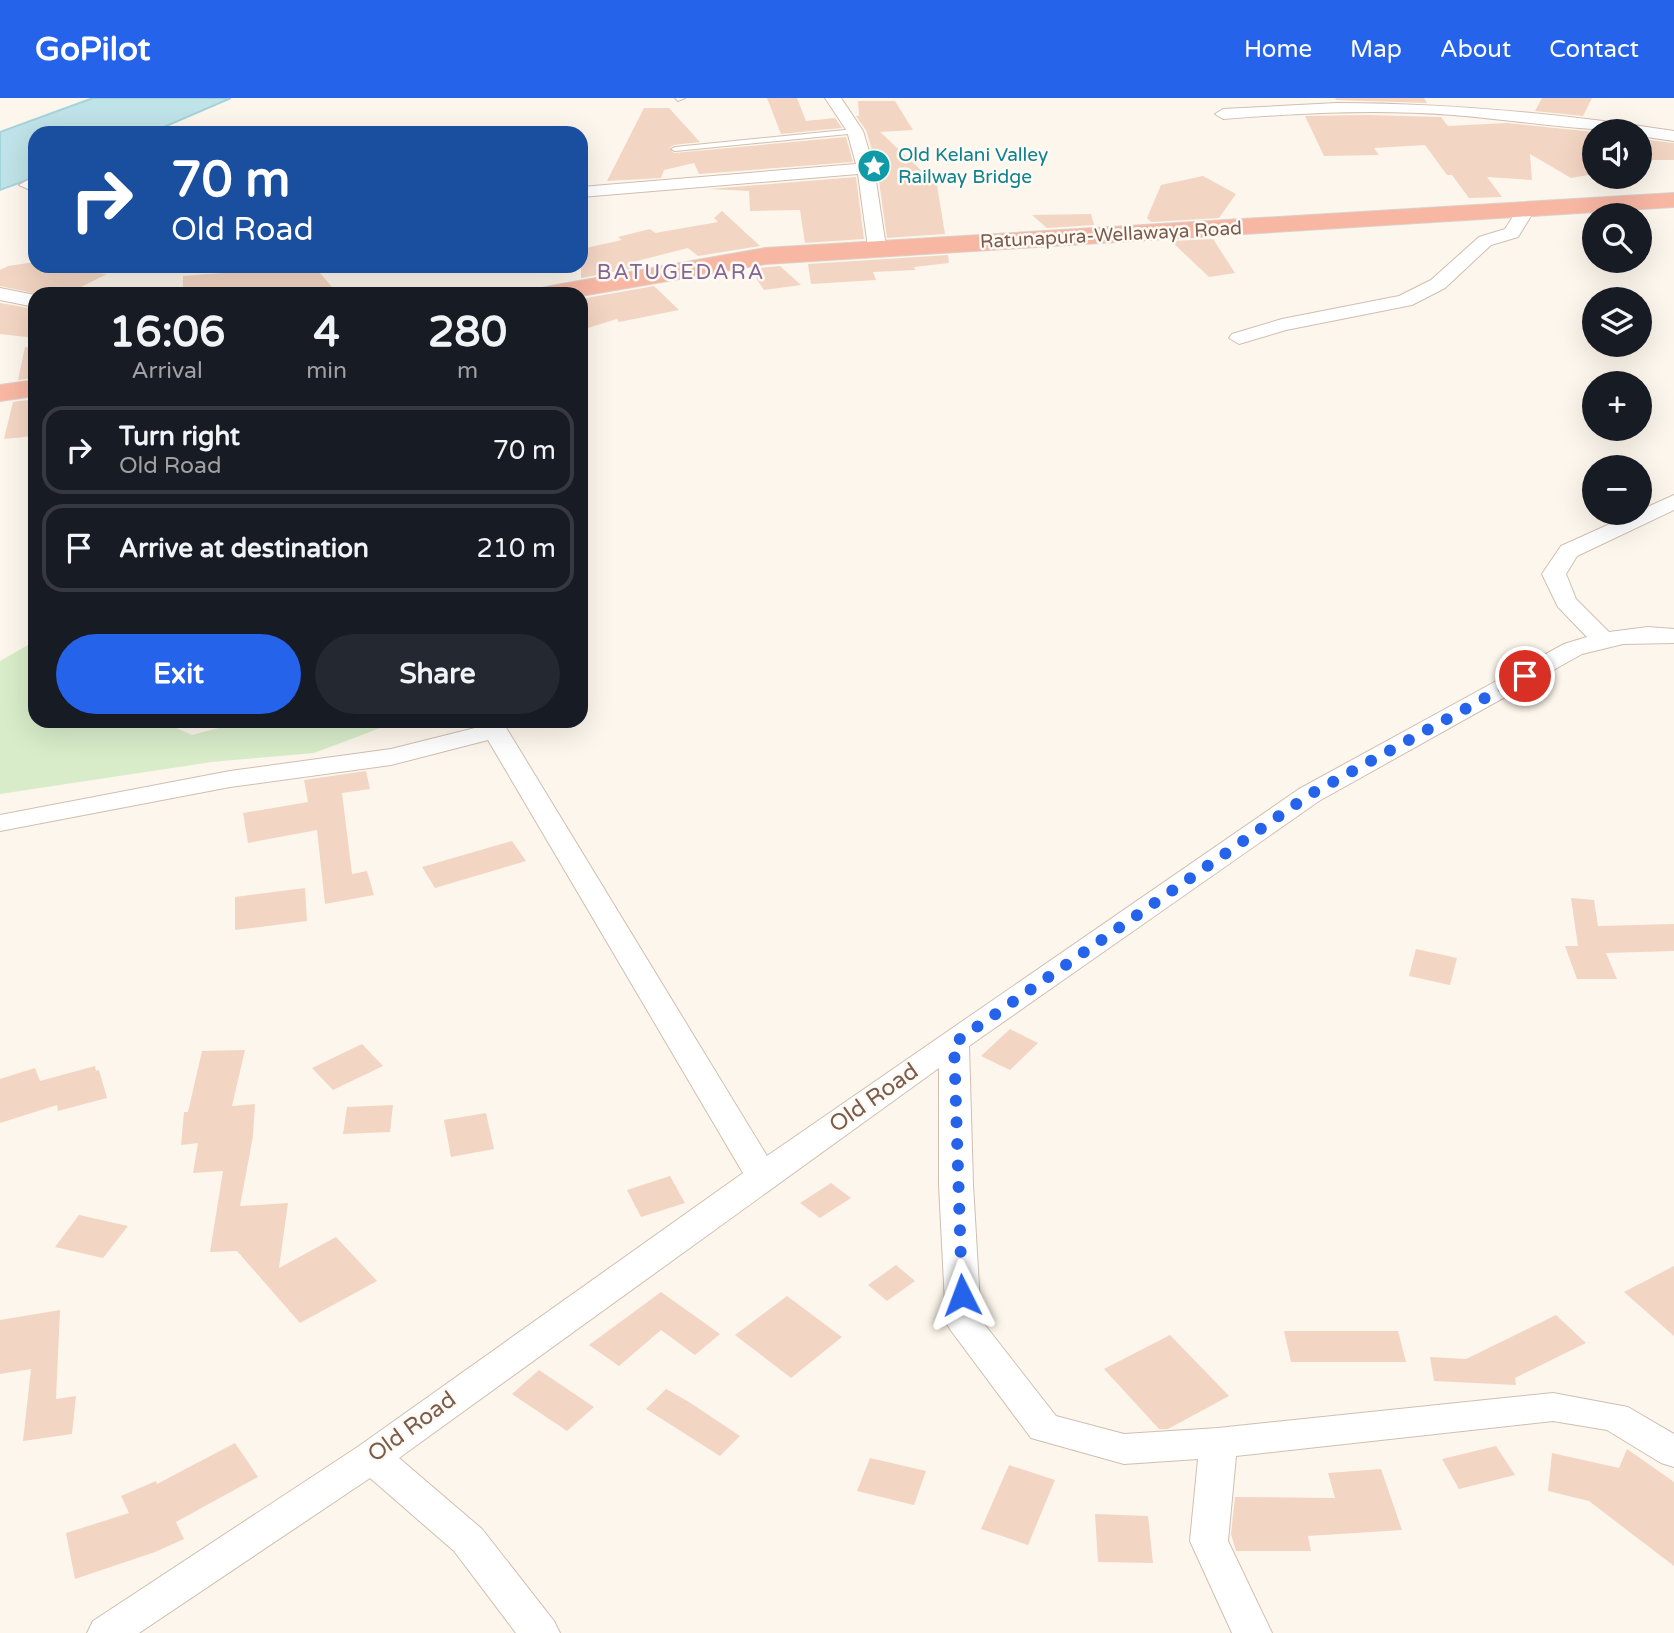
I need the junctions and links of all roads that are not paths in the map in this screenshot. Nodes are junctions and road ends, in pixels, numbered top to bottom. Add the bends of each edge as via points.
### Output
1 (833, 98) edge
2 (1223, 114) dead end
3 (855, 131) junction
4 (1674, 136) edge
5 (675, 149) dead end
6 (866, 168) junction
7 (588, 191) edge
8 (1674, 200) edge
9 (1525, 211) junction
10 (877, 247) junction
11 (588, 287) edge
12 (0, 294) edge
13 (28, 300) edge
14 (1239, 338) dead end
15 (28, 389) edge
16 (0, 393) edge
17 (1674, 502) edge
18 (1674, 635) edge
19 (1603, 639) junction
20 (485, 728) edge
21 (492, 728) edge
22 (0, 823) edge
23 (954, 1043) junction
24 (762, 1176) junction
25 (1218, 1443) junction
26 (1674, 1452) edge
27 (372, 1457) junction
28 (107, 1633) edge
29 (540, 1633) edge
30 (1252, 1633) edge

1 - 3 street
2 - 4 street via 1290,106 1453,107
3 - 5 lane
3 - 6 street
6 - 7 street
6 - 10 street
8 - 9 highway, Ratunapura-Wellawaya Road
9 - 10 highway, Ratunapura-Wellawaya Road
9 - 14 street via 1512,233 1485,241 1438,284 1405,301
10 - 11 highway, Ratunapura-Wellawaya Road via 752,258
12 - 13 street
15 - 16 highway
17 - 19 street via 1569,551 1554,574 1558,591
18 - 19 street, Old Road via 1647,633
19 - 23 street, Old Road via 1573,649 1309,795
20 - 22 street via 391,757 230,779
21 - 24 street
23 - 24 street, Old Road
23 - 25 street via 964,1323 1044,1428 1124,1449
24 - 27 street, Old Road
25 - 26 street via 1553,1407 1615,1417
25 - 30 street via 1209,1541
27 - 28 street, Old Road
27 - 29 street via 468,1540

